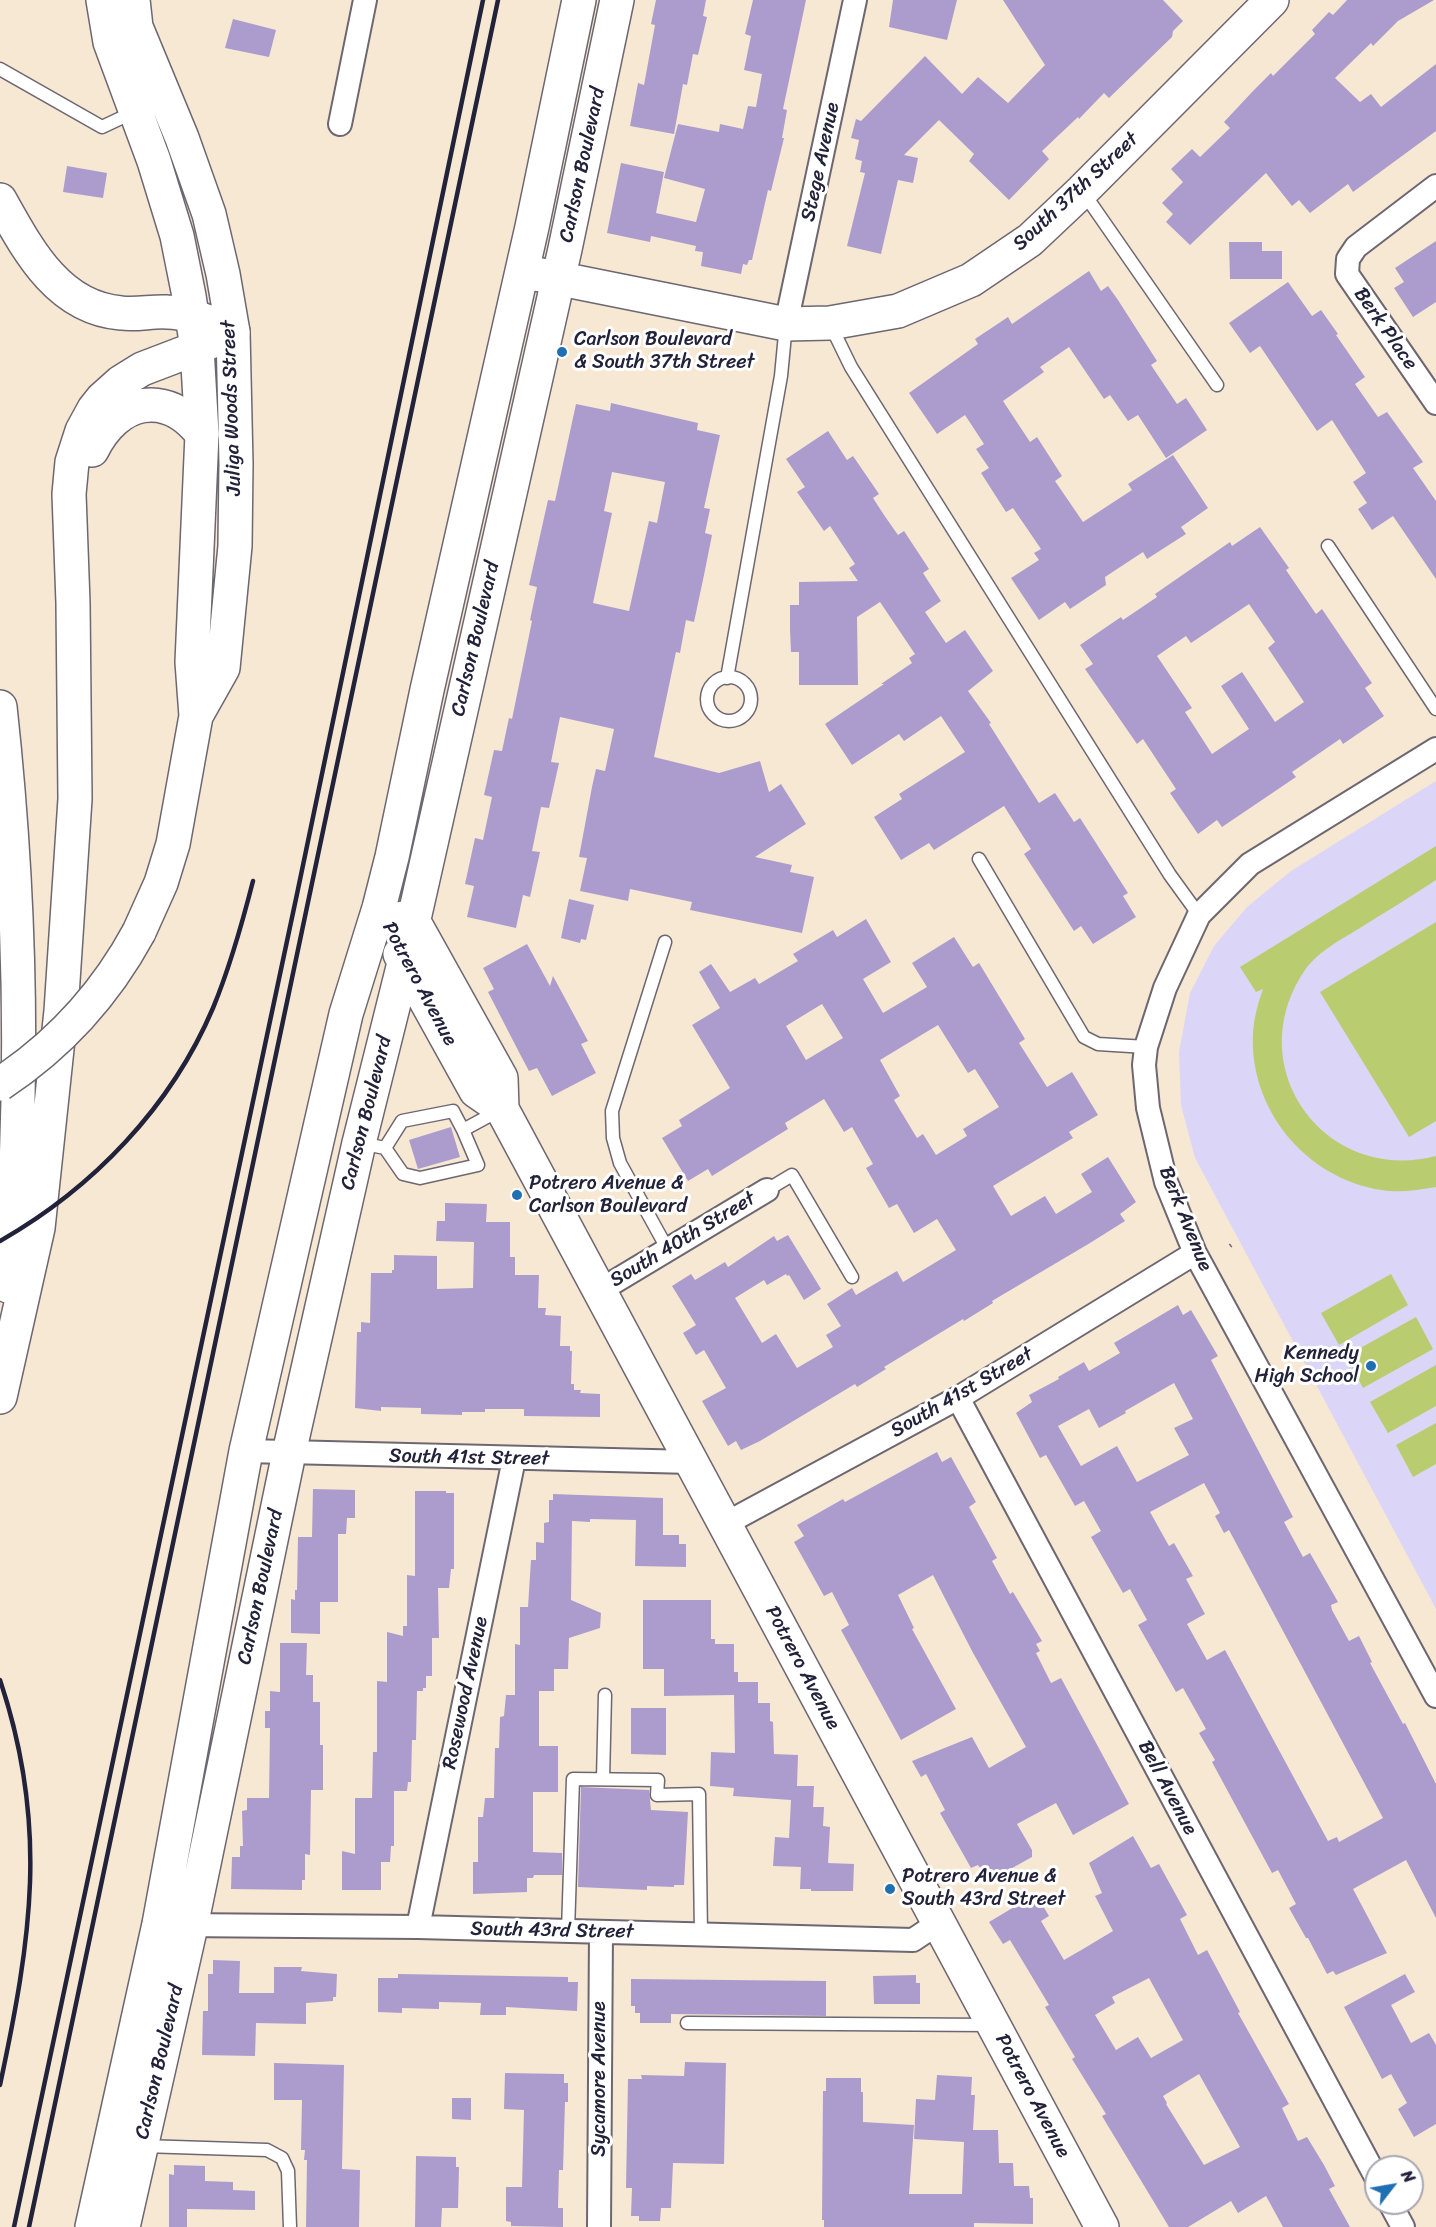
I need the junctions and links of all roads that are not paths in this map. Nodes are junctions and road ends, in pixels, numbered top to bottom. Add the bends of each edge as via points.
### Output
1 (103, 0) edge
2 (133, 0) edge
3 (365, 0) edge
4 (579, 0) edge
5 (617, 0) edge
6 (855, 0) edge
7 (1272, 0) edge
8 (0, 69) edge
9 (150, 104) junction
10 (340, 124) dead end
11 (1436, 186) edge
12 (1082, 191) junction
13 (0, 200) edge
14 (522, 271) junction
15 (558, 279) junction
16 (193, 316) junction
17 (830, 323) junction
18 (786, 324) junction
19 (232, 332) junction
20 (197, 348) junction
21 (1217, 385) dead end
22 (1436, 403) edge
23 (202, 435) junction
24 (1328, 546) dead end
25 (72, 548) junction
26 (727, 678) dead end
27 (0, 707) edge
28 (1436, 709) edge
29 (196, 717) junction
30 (1436, 749) edge
31 (979, 859) dead end
32 (379, 909) junction
33 (1199, 915) junction
34 (414, 922) junction
35 (665, 942) dead end
36 (404, 963) junction
37 (1146, 1047) junction
38 (0, 1084) edge
39 (502, 1109) junction
40 (463, 1130) junction
41 (372, 1146) junction
42 (767, 1190) joint
43 (668, 1250) junction
44 (1195, 1253) junction
45 (852, 1277) dead end
46 (598, 1291) junction
47 (0, 1372) edge
48 (0, 1397) edge
49 (958, 1398) junction
50 (246, 1451) junction
51 (289, 1453) junction
52 (514, 1459) junction
53 (692, 1462) junction
54 (725, 1524) junction
55 (605, 1695) dead end
56 (1436, 1696) edge
57 (603, 1779) junction
58 (940, 1922) junction
59 (175, 1925) junction
60 (418, 1927) junction
61 (568, 1931) junction
62 (601, 1932) junction
63 (701, 1935) junction
64 (687, 2023) dead end
65 (994, 2025) junction
66 (142, 2146) junction
67 (1364, 2155) edge
68 (92, 2227) edge
69 (123, 2227) edge
70 (290, 2227) edge
71 (599, 2227) edge
72 (1102, 2227) edge

1 - 9 main road, Juliga Woods Street via 110,42
2 - 9 main road, Juliga Woods Street
3 - 10 street
4 - 14 main road, Carlson Boulevard
5 - 15 main road, Carlson Boulevard
6 - 18 street, Stege Avenue
7 - 12 main road, South 37th Street
8 - 9 lane via 102,127
9 - 16 main road, Juliga Woods Street via 154,161 177,236
9 - 19 main road, Juliga Woods Street via 209,214
11 - 22 street, Berk Place via 1356,247 1348,259 1347,274
12 - 17 main road, South 37th Street via 1030,240 970,280 898,311
12 - 21 lane
13 - 16 main road via 40,266 75,298 119,313
14 - 15 main road, South 37th Street
14 - 32 main road, Carlson Boulevard
15 - 18 main road, South 37th Street
15 - 34 main road, Carlson Boulevard
16 - 19 main road
16 - 20 main road, Juliga Woods Street
17 - 18 main road, South 37th Street
17 - 33 lane via 851,367 1164,866
18 - 26 lane via 780,384
19 - 20 main road
19 - 29 main road, Juliga Woods Street via 235,546 223,668
20 - 23 main road, Juliga Woods Street
20 - 25 main road via 131,375 102,399 91,415 78,441 70,472
23 - 25 main road via 185,416 165,406 140,405 116,417 102,432 88,460
23 - 29 main road, Juliga Woods Street via 192,662
24 - 28 lane
25 - 48 main road via 75,799 61,1011 38,1228
27 - 47 main road via 14,881 19,1079
29 - 38 main road, Juliga Woods Street, bridge via 173,844 158,892 139,932 81,1016 46,1050
30 - 33 street, Berk Avenue via 1250,864
31 - 37 lane via 1084,1037 1098,1044
32 - 34 main road, Potrero Avenue
32 - 36 main road, Potrero Avenue
32 - 50 main road, Carlson Boulevard via 345,1014
33 - 37 street, Berk Avenue via 1165,988
34 - 36 main road, Carlson Boulevard
34 - 39 main road, Potrero Avenue via 501,1078
35 - 43 lane via 612,1111 613,1138 620,1163
36 - 39 main road, Potrero Avenue via 476,1091
36 - 41 main road, Carlson Boulevard
37 - 44 street, Berk Avenue via 1143,1065 1148,1108 1166,1182
39 - 40 lane
39 - 46 main road, Potrero Avenue
40 - 41 lane via 453,1111 402,1121
40 - 41 lane via 478,1165 420,1178 404,1174
41 - 51 main road, Carlson Boulevard
42 - 43 street, South 40th Street
42 - 45 lane via 792,1174
43 - 46 street, South 40th Street
44 - 49 street, South 41st Street
44 - 56 street, Berk Avenue
46 - 53 main road, Potrero Avenue
49 - 54 street, South 41st Street
49 - 67 street, Bell Avenue
50 - 51 street, South 41st Street
50 - 59 main road, Carlson Boulevard
51 - 52 street, South 41st Street
51 - 59 main road, Carlson Boulevard
52 - 53 street, South 41st Street
52 - 60 street, Rosewood Avenue
53 - 54 main road, Potrero Avenue
54 - 58 main road, Potrero Avenue
55 - 57 lane
57 - 61 lane via 573,1779
57 - 63 lane via 658,1780 657,1796 699,1794
58 - 63 street, South 43rd Street via 913,1940
58 - 65 main road, Potrero Avenue
59 - 60 street, South 43rd Street
59 - 66 main road, Carlson Boulevard
59 - 68 main road, Carlson Boulevard
60 - 61 street, South 43rd Street
61 - 62 street, South 43rd Street
62 - 63 street, South 43rd Street
62 - 71 street, Sycamore Avenue
64 - 65 lane
65 - 72 main road, Potrero Avenue
66 - 69 main road, Carlson Boulevard
66 - 70 lane via 267,2150 282,2158 288,2171

